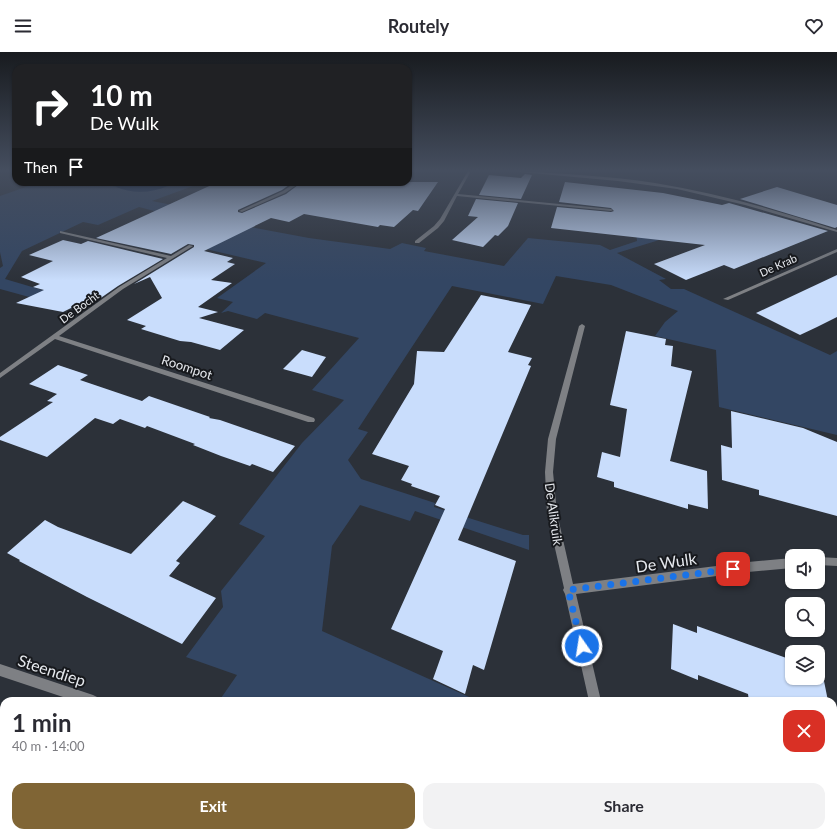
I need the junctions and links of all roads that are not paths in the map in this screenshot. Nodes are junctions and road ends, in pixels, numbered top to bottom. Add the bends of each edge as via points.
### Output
1 (248, 208) edge
2 (447, 208) edge
3 (586, 208) edge
4 (761, 208) edge
5 (611, 210) dead end
6 (240, 211) dead end
7 (837, 231) edge
8 (62, 232) dead end
9 (416, 242) dead end
10 (191, 246) dead end
11 (837, 250) edge
12 (172, 258) junction
13 (726, 299) dead end
14 (582, 326) dead end
15 (54, 337) junction
16 (0, 376) edge
17 (312, 420) dead end
18 (825, 561) edge
19 (837, 562) edge
20 (785, 564) edge
21 (568, 590) junction
22 (0, 670) edge
23 (81, 697) edge
24 (594, 697) edge

1 - 6 street
2 - 9 street via 436,227
3 - 5 street
4 - 7 street
8 - 12 street
10 - 12 street, De Bocht
11 - 13 street, De Krab
12 - 15 street, De Bocht via 121,288
14 - 21 street, De Alikruik via 552,439 549,472 552,512
15 - 16 street, De Bocht
15 - 17 street, Roompot
18 - 19 street
20 - 21 street, De Wulk
21 - 24 street, De Alikruik
22 - 23 street, Steendiep

